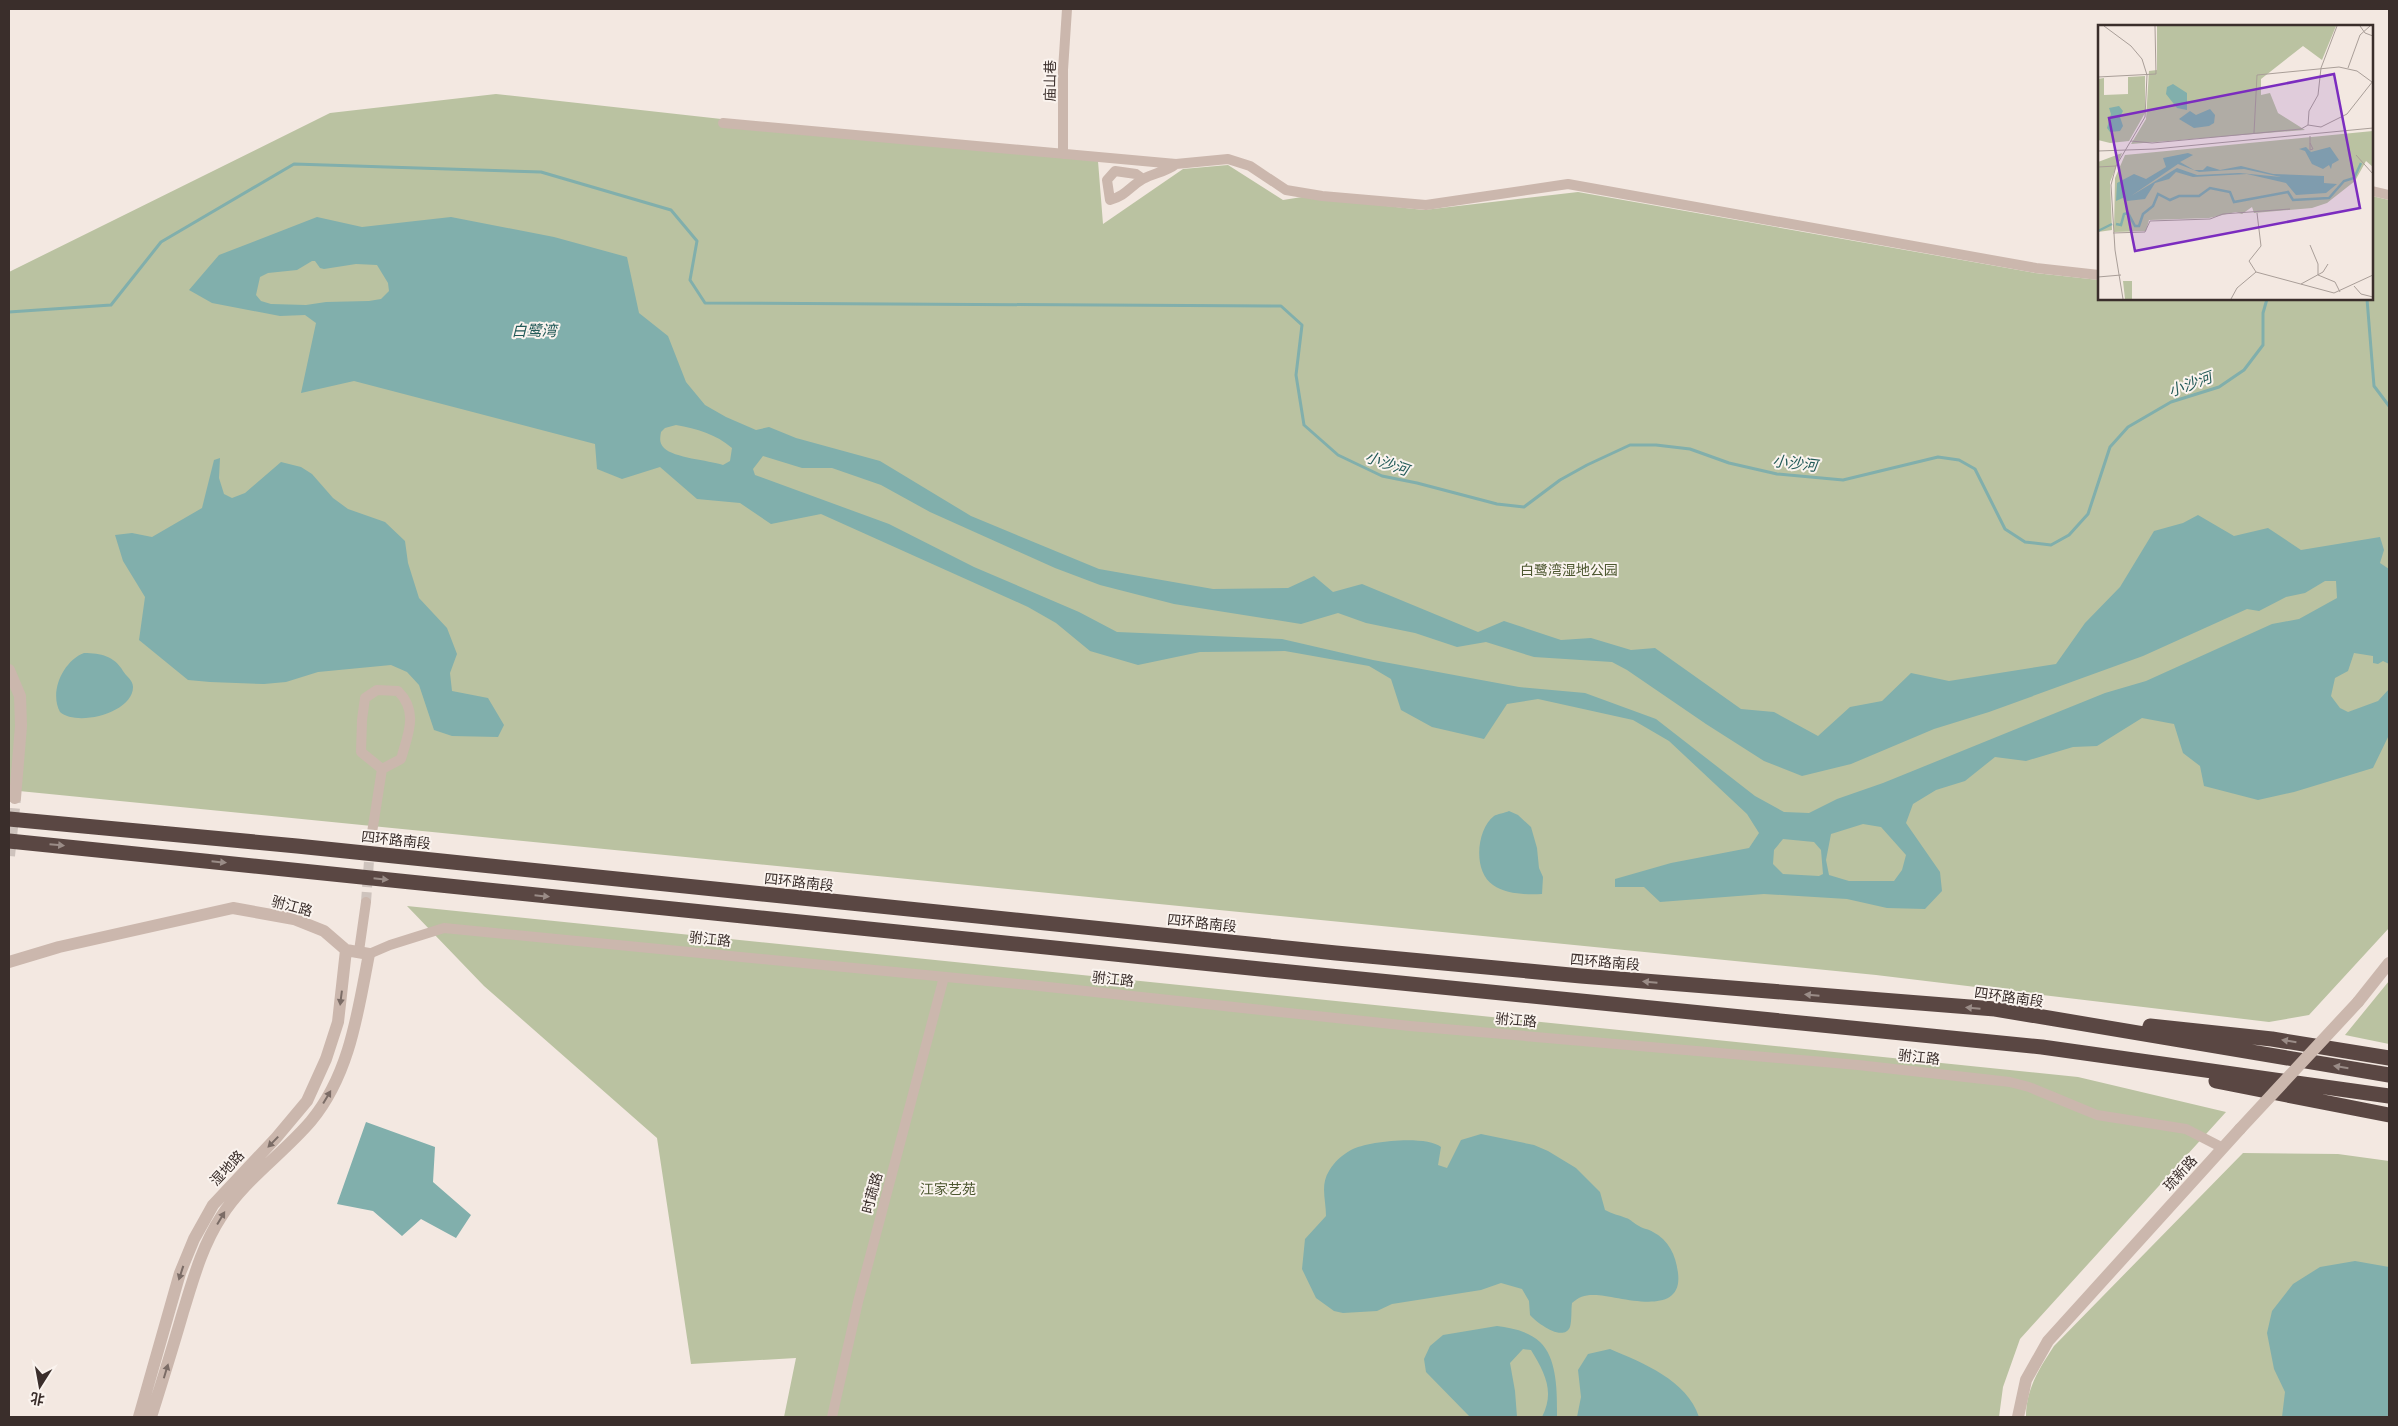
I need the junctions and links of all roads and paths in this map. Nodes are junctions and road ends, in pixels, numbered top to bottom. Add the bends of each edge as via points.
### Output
1 (1067, 9) edge
2 (723, 123) dead end
3 (1063, 154) junction
4 (1176, 164) junction
5 (1143, 179) dead end
6 (2373, 191) edge
7 (2389, 195) edge
8 (2098, 275) edge
9 (9, 670) edge
10 (382, 769) junction
11 (15, 798) tunnel mouth
12 (9, 818) edge
13 (371, 839) tunnel mouth
14 (9, 841) edge
15 (366, 902) tunnel mouth
16 (358, 952) junction
17 (9, 962) edge
18 (2389, 963) edge
19 (944, 977) junction
20 (1995, 1010) junction
21 (2042, 1047) junction
22 (2389, 1058) edge
23 (2389, 1075) edge
24 (2389, 1096) edge
25 (2389, 1115) edge
26 (2222, 1148) junction
27 (139, 1417) edge
28 (152, 1417) edge
29 (832, 1417) edge
30 (2018, 1417) edge

1 - 3 street, 庙山巷
2 - 3 street
3 - 4 street
4 - 5 street
4 - 8 street via 1228,159 1250,166 1286,190 1426,205 1568,184 2036,268
6 - 7 street
9 - 11 street via 20,696
10 - 10 street via 362,752 365,698 377,690 398,691 407,700 412,722 401,760
10 - 13 street
20 -> 12 highway, 四环路南段 via 1336,953
14 -> 21 highway
15 - 16 street
16 - 17 street, 驸江路 via 324,931 294,919 233,908 59,947
16 - 19 street, 驸江路 via 444,928
16 -> 27 street, 湿地路 via 326,1059 307,1101 213,1205 194,1239 180,1273
28 -> 16 street, 湿地路 via 195,1273 220,1218 237,1195 312,1120 329,1094 355,1027
18 - 26 street, 琉新路, bridge via 2358,1002
19 - 26 street, 驸江路 via 1410,1026 1858,1065 2010,1082 2097,1115 2186,1129
19 - 29 street, 时蔬路 via 858,1302
22 -> 20 highway via 2272,1038
23 -> 20 highway, 四环路南段
21 - 24 highway
21 - 25 highway
26 - 30 street, 琉新路 via 2048,1341 2026,1380

